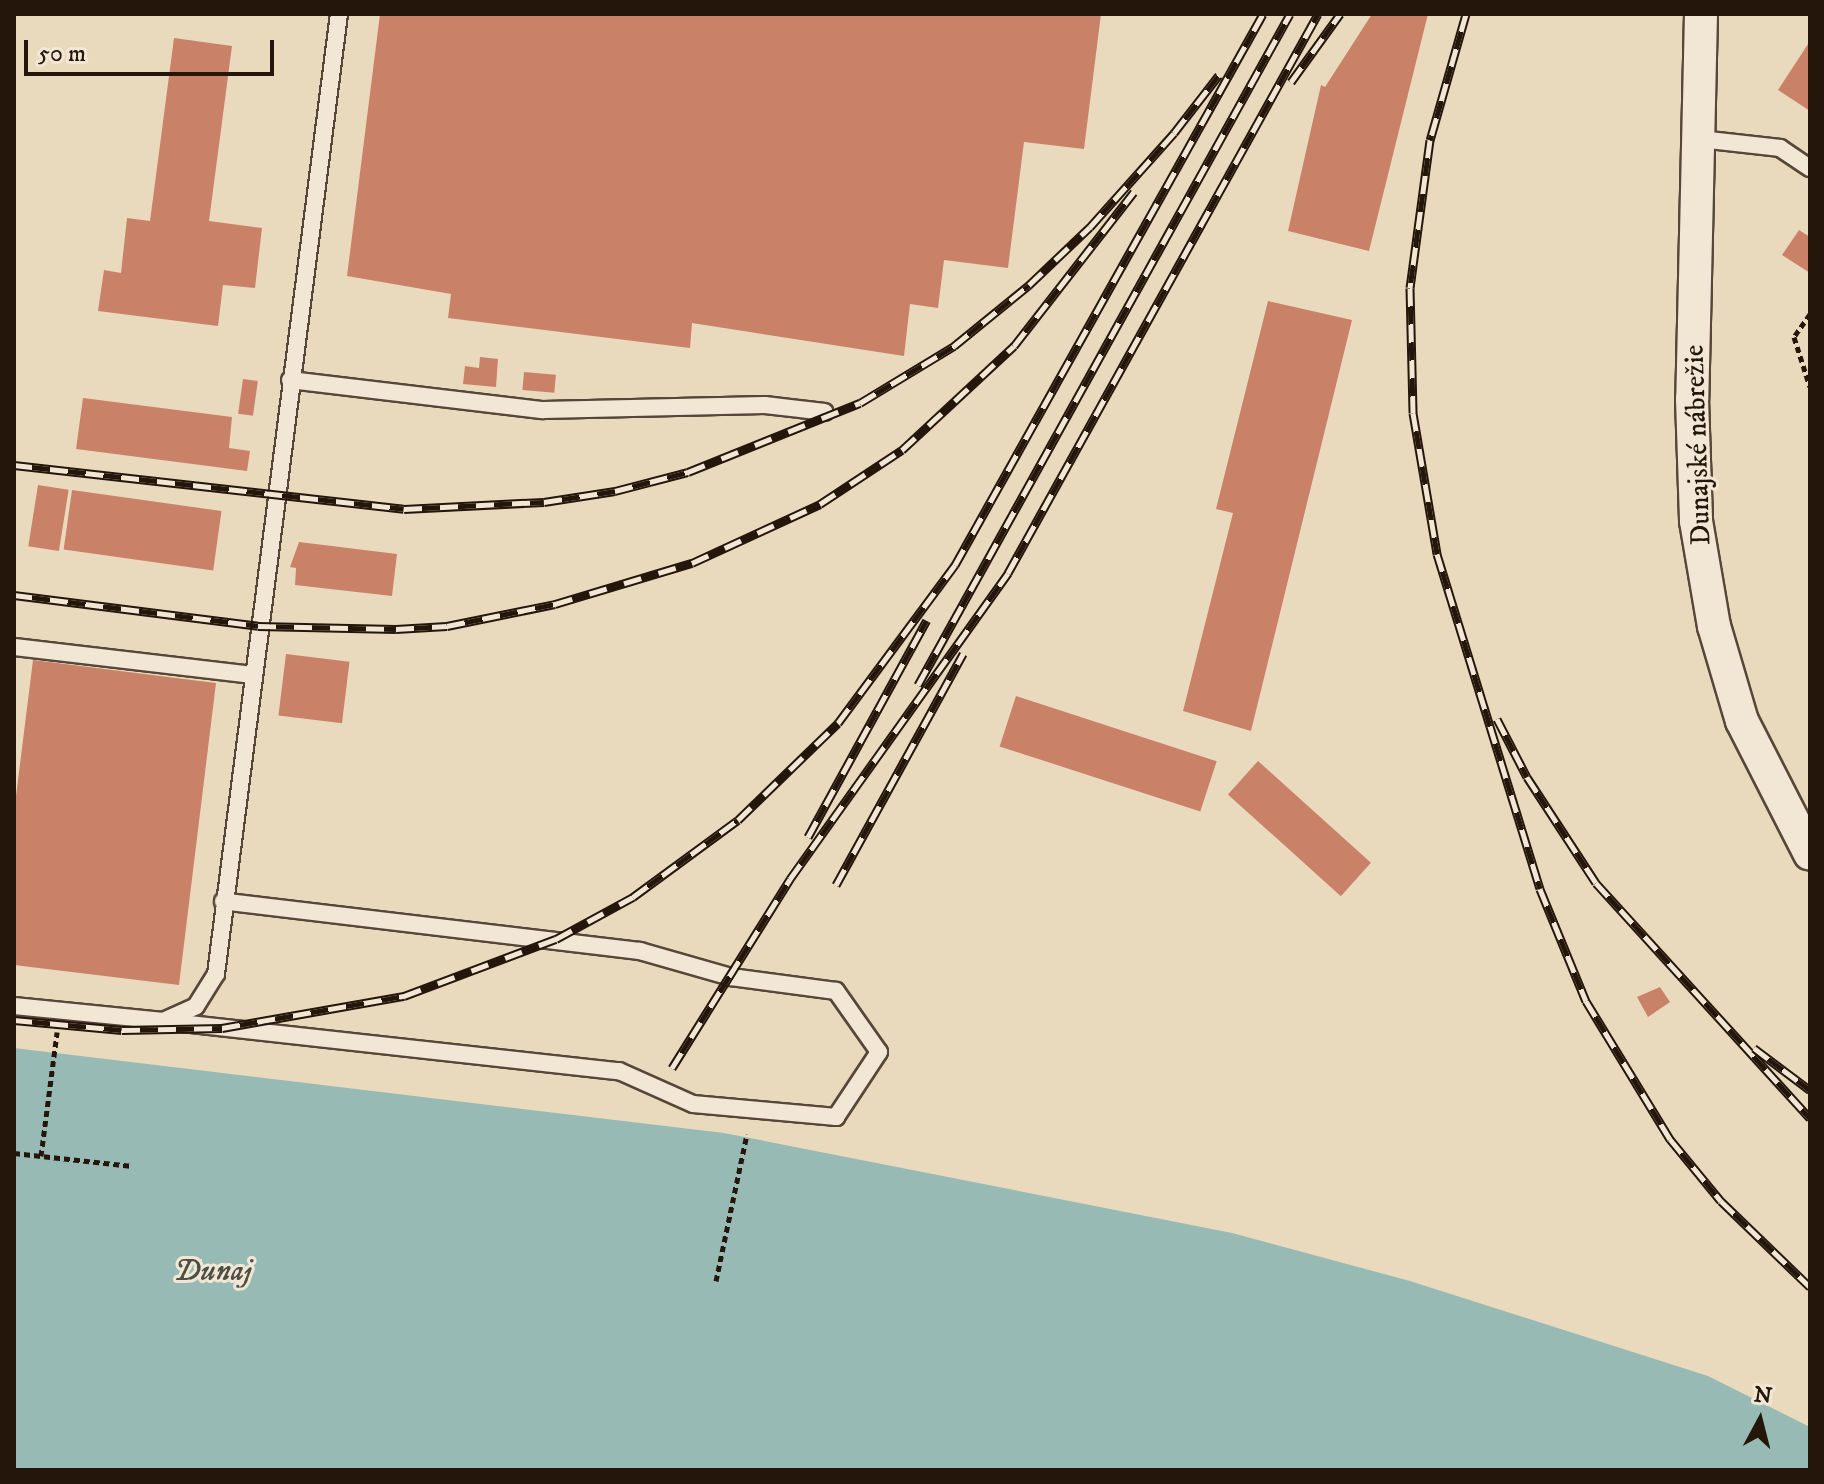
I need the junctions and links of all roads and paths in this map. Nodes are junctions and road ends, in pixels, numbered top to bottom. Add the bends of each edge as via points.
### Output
1 (339, 14) edge
2 (1701, 14) edge
3 (1700, 139) junction
4 (1810, 168) edge
5 (1810, 314) edge
6 (290, 380) junction
7 (1810, 387) edge
8 (825, 412) dead end
9 (14, 647) edge
10 (251, 675) junction
11 (1810, 854) edge
12 (223, 901) junction
13 (14, 1006) edge
14 (60, 1011) junction
15 (163, 1021) junction
16 (752, 1109) junction
17 (14, 1153) edge
18 (41, 1156) junction
19 (132, 1166) dead end
20 (716, 1281) dead end

1 - 6 lane
2 - 3 street, Dunajské nábrežie
3 - 4 lane via 1780,148
3 - 11 street, Dunajské nábrežie via 1692,399 1696,521 1714,626 1742,721
5 - 7 path via 1794,337
6 - 8 lane via 543,410 765,405
6 - 10 lane
9 - 10 lane
10 - 12 lane
12 - 15 lane via 216,974 196,1006
12 - 16 lane via 640,951 731,977 836,991 879,1052 836,1117
13 - 14 lane
14 - 15 lane
14 - 18 path
15 - 16 lane via 619,1071 693,1104
16 - 20 path
17 - 18 path
18 - 19 path

